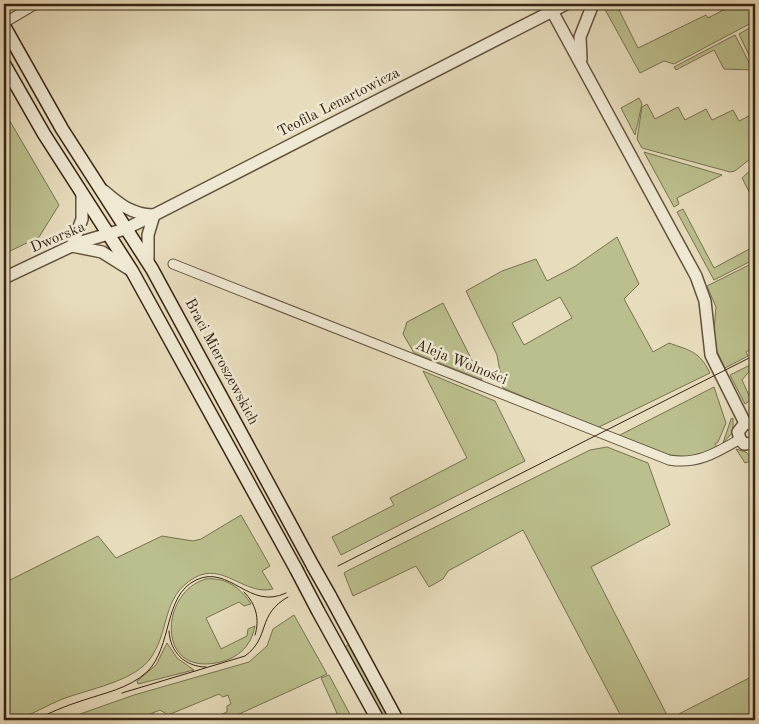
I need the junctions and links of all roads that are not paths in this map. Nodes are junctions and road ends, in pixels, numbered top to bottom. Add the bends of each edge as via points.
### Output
1 (36, 4) edge
2 (566, 4) edge
3 (593, 4) edge
4 (552, 11) junction
5 (4, 24) edge
6 (4, 64) edge
7 (583, 69) junction
8 (96, 184) junction
9 (82, 194) junction
10 (154, 215) junction
11 (126, 229) junction
12 (108, 234) junction
13 (72, 246) junction
14 (148, 262) junction
15 (173, 264) dead end
16 (132, 272) junction
17 (4, 278) edge
18 (750, 423) edge
19 (740, 439) junction
20 (755, 444) edge
21 (342, 619) junction
22 (326, 626) junction
23 (378, 720) edge
24 (397, 720) edge

1 - 5 street
2 - 4 street, Teofila Lenartowicza
3 - 7 street via 579,42
4 - 7 street
4 - 10 street, Teofila Lenartowicza
5 - 8 main road, Braci Mieroszewskich via 28,72
6 - 9 main road
7 - 18 street via 696,276 705,301 711,356
8 - 10 street via 126,209
8 - 11 main road, Braci Mieroszewskich
9 - 12 main road
9 - 13 street via 82,219
10 - 11 street, Teofila Lenartowicza
10 - 14 street via 148,235
11 - 12 street, Dworska
11 - 14 main road, Braci Mieroszewskich
12 - 13 street, Dworska
12 - 16 main road
13 - 16 street via 102,252
13 - 17 street, Dworska
14 - 21 main road, Braci Mieroszewskich, bridge
15 - 19 street, Aleja Wolności via 669,460 700,460
16 - 22 main road, bridge
18 - 19 street via 739,428
19 - 20 street via 744,444
21 - 22 main road
21 - 24 main road, Braci Mieroszewskich
22 - 23 main road

